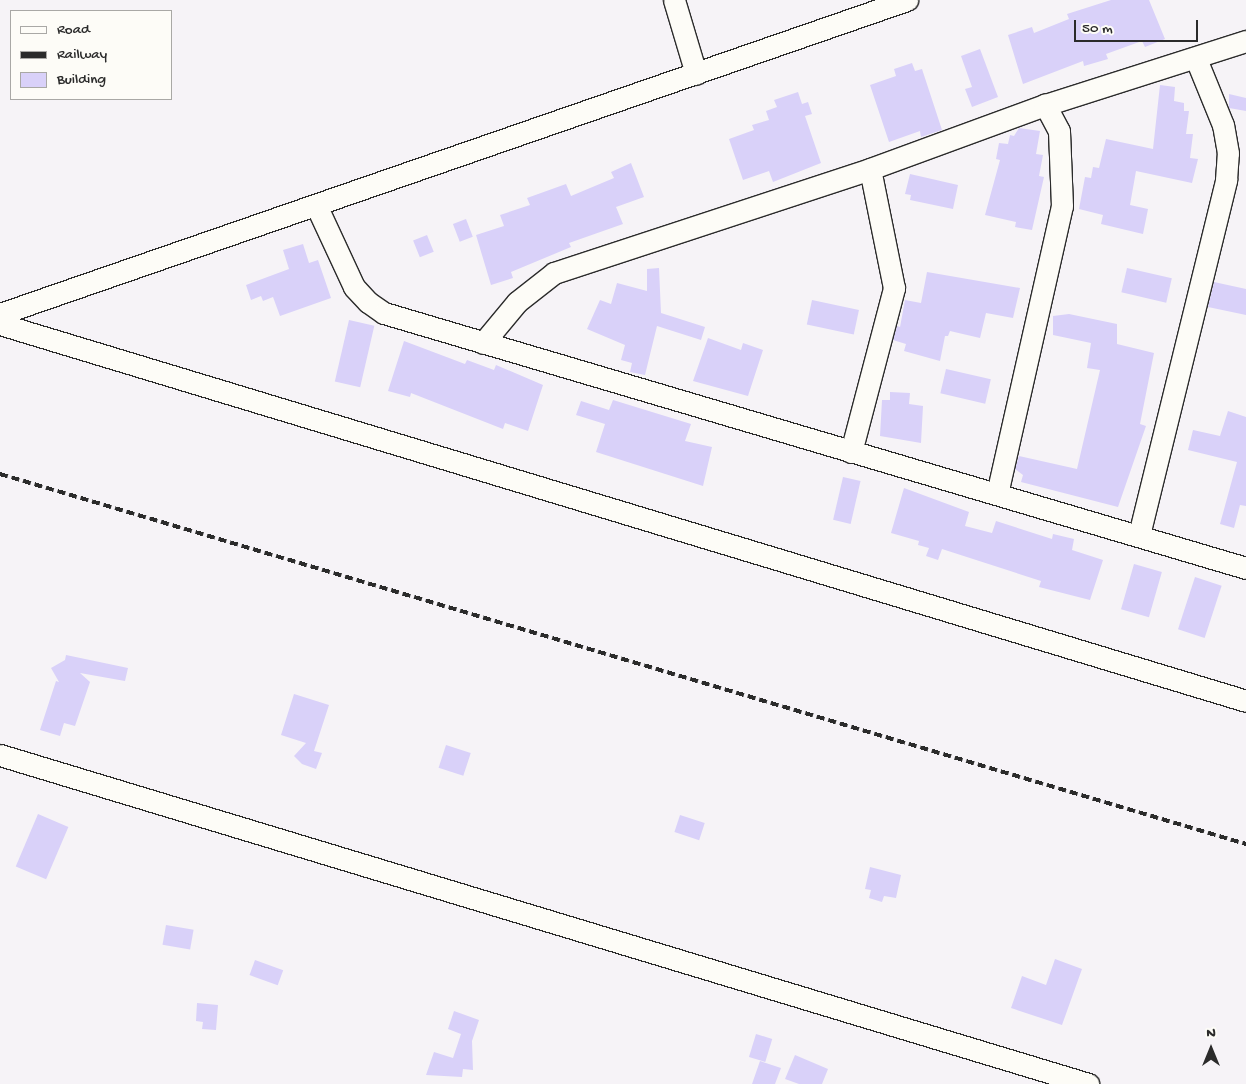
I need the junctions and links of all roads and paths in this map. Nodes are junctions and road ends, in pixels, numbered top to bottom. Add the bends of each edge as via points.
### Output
1 (674, 0) edge
2 (907, 0) edge
3 (1246, 41) edge
4 (1196, 59) junction
5 (696, 74) junction
6 (1045, 105) junction
7 (870, 169) junction
8 (316, 205) junction
9 (0, 314) edge
10 (0, 324) edge
11 (483, 343) junction
12 (851, 452) junction
13 (997, 494) junction
14 (1139, 536) junction
15 (1246, 568) edge
16 (1246, 701) edge
17 (0, 755) edge
18 (1074, 1082) edge

1 - 5 street
2 - 5 street
3 - 4 street
4 - 6 street
4 - 14 street via 1223,125 1228,153 1226,180
5 - 8 street
6 - 7 street
6 - 13 street via 1059,131 1062,206
7 - 11 street via 554,274 517,302
7 - 12 street via 894,288
8 - 9 street
8 - 11 street via 349,278 368,302 384,313
10 - 16 street
11 - 12 street
12 - 13 street
13 - 14 street
14 - 15 street
17 - 18 street

